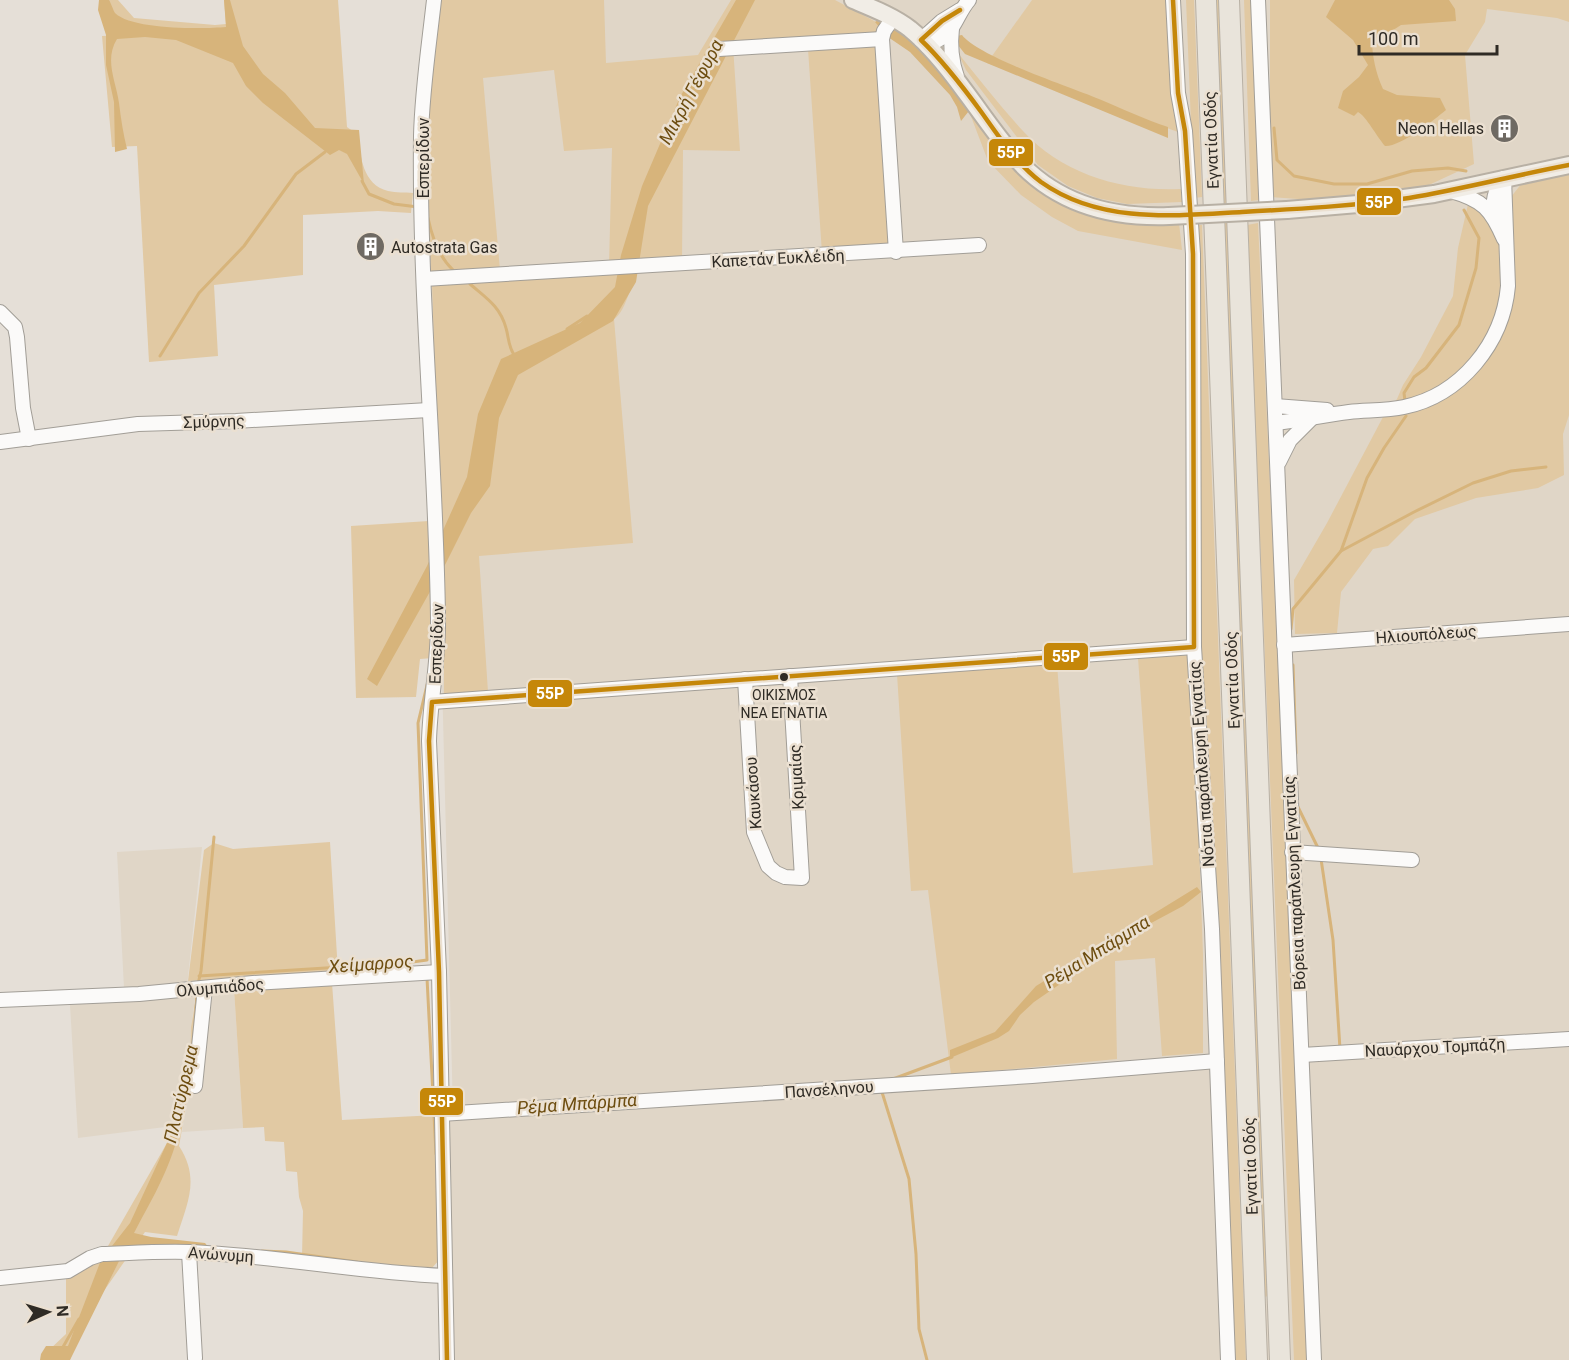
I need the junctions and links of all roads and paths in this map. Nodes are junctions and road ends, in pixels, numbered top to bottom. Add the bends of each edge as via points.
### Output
1 (434, 0) edge
2 (853, 0) edge
3 (1173, 0) edge
4 (1182, 0) edge
5 (1206, 0) edge
6 (1229, 0) edge
7 (1258, 0) edge
8 (965, 5) edge
9 (892, 18) junction
10 (952, 28) junction
11 (882, 39) junction
12 (924, 43) junction
13 (719, 49) dead end
14 (958, 82) junction
15 (1185, 131) junction
16 (1569, 165) edge
17 (1504, 178) junction
18 (1450, 190) junction
19 (1495, 219) junction
20 (1506, 244) junction
21 (979, 245) dead end
22 (896, 252) junction
23 (424, 279) junction
24 (0, 312) edge
25 (1275, 406) junction
26 (429, 410) junction
27 (1348, 412) junction
28 (1311, 418) junction
29 (1276, 423) junction
30 (29, 439) junction
31 (0, 442) edge
32 (1278, 464) junction
33 (1569, 624) edge
34 (1284, 645) junction
35 (1194, 647) junction
36 (790, 676) junction
37 (745, 679) junction
38 (432, 702) junction
39 (1292, 852) junction
40 (1412, 860) dead end
41 (802, 878) joint
42 (439, 972) junction
43 (205, 988) junction
44 (0, 1000) edge
45 (1569, 1039) edge
46 (1302, 1055) junction
47 (1217, 1061) junction
48 (195, 1086) dead end
49 (441, 1114) junction
50 (189, 1252) junction
51 (445, 1276) junction
52 (0, 1278) edge
53 (195, 1359) edge
54 (447, 1360) edge
55 (1228, 1360) edge
56 (1257, 1360) edge
57 (1280, 1360) edge
58 (1314, 1360) edge

1 - 23 street, Εσπερίδων via 421,134
2 - 9 main road
3 - 15 street, Νότια παράπλευρη Εγνατίας via 1178,93
4 - 15 street, Νότια παράπλευρη Εγνατίας
5 - 56 highway, Εγνατία Οδός
6 - 57 highway, Εγνατία Οδός
7 - 25 street, Βόρεια παράπλευρη Εγνατίας
8 - 10 street
8 - 12 street via 946,18
9 - 11 street
9 - 12 main road
10 - 12 street via 944,36
10 - 14 street via 952,64
11 - 13 street
11 - 22 street
12 - 14 main road
14 - 18 main road, bridge via 1022,165 1057,192 1095,209 1148,217 1287,210
15 - 35 street, Νότια παράπλευρη Εγνατίας via 1193,254
16 - 17 main road
17 - 18 main road
17 - 19 street via 1493,200
17 - 20 street
18 - 19 street via 1477,200
19 - 20 street
20 - 27 street via 1508,286 1503,318 1474,365 1455,382 1422,401 1405,407
21 - 22 street, Καπετάν Ευκλέιδη
22 - 23 street, Καπετάν Ευκλέιδη
23 - 26 street, Εσπερίδων
24 - 30 street via 15,327
25 - 27 street
25 - 29 street, Βόρεια παράπλευρη Εγνατίας
26 - 30 street, Σμύρνης via 138,424
26 - 38 street, Εσπερίδων via 438,617
27 - 28 street
28 - 29 street
28 - 32 street via 1290,440
29 - 32 street, Βόρεια παράπλευρη Εγνατίας
30 - 31 street, Σμύρνης
32 - 34 street, Βόρεια παράπλευρη Εγνατίας
33 - 34 street, Ηλιουπόλεως
34 - 39 street, Βόρεια παράπλευρη Εγνατίας
35 - 36 street
35 - 47 street, Νότια παράπλευρη Εγνατίας
36 - 37 street
36 - 41 street, Κριμαίας
37 - 38 street
37 - 41 street, Καυκάσου via 754,832 768,866 785,877
38 - 42 street, Εσπερίδων via 429,741
39 - 40 street
39 - 46 street, Βόρεια παράπλευρη Εγνατίας
42 - 43 street, Ολυμπιάδος
42 - 49 street, Εσπερίδων
43 - 44 street, Ολυμπιάδος
43 - 48 street
45 - 46 street, Ναυάρχου Τομπάζη
46 - 58 street, Βόρεια παράπλευρη Εγνατίας
47 - 49 street, Πανσέληνου
47 - 55 street, Νότια παράπλευρη Εγνατίας
49 - 51 street, Εσπερίδων
50 - 51 street, Ανώνυμη
50 - 52 street, Ανώνυμη via 102,1254 68,1271
50 - 53 street
51 - 54 street, Εσπερίδων

